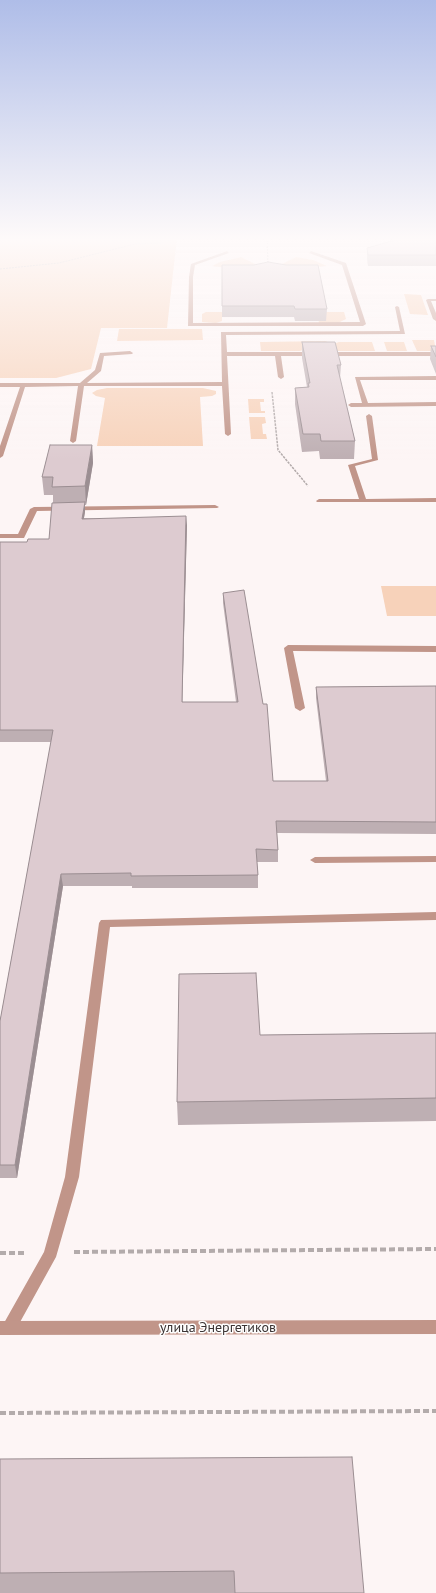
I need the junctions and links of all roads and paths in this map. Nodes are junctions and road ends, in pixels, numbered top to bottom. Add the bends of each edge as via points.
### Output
1 (190, 311) edge
2 (359, 311) edge
3 (398, 311) edge
4 (130, 353) dead end
5 (224, 354) junction
6 (278, 354) junction
7 (436, 354) edge
8 (281, 377) joint
9 (436, 378) edge
10 (225, 384) junction
11 (0, 385) edge
12 (23, 385) junction
13 (81, 385) junction
14 (365, 404) junction
15 (436, 404) edge
16 (351, 405) dead end
17 (369, 416) dead end
18 (228, 434) dead end
19 (73, 441) dead end
20 (0, 456) edge
21 (319, 500) joint
22 (363, 500) junction
23 (436, 500) edge
24 (215, 507) dead end
25 (0, 536) edge
26 (436, 649) edge
27 (300, 708) dead end
28 (315, 860) dead end
29 (436, 860) edge
30 (436, 916) edge
31 (436, 1249) edge
32 (0, 1253) edge
33 (51, 1253) junction
34 (436, 1327) edge
35 (4, 1328) edge
36 (436, 1411) edge
37 (0, 1413) edge

1 - 2 street via 190,325 363,324
3 - 5 street via 403,333 224,333
4 - 13 street via 102,354 98,371
5 - 6 street
5 - 10 street
6 - 7 street
6 - 8 street
8 - 21 path via 281,381 272,387 278,450
9 - 14 street via 357,378
10 - 13 street
10 - 18 street
11 - 12 street
12 - 13 street
12 - 20 street
13 - 19 street
14 - 15 street
14 - 16 street
17 - 22 street via 375,460 351,465
21 - 22 street
22 - 23 street
24 - 25 street via 34,509 21,536
26 - 27 street via 288,648
28 - 29 street
30 - 33 street via 105,923 72,1177
31 - 33 path
32 - 33 path
33 - 35 street
34 - 35 street, улица Энергетиков
36 - 37 path

